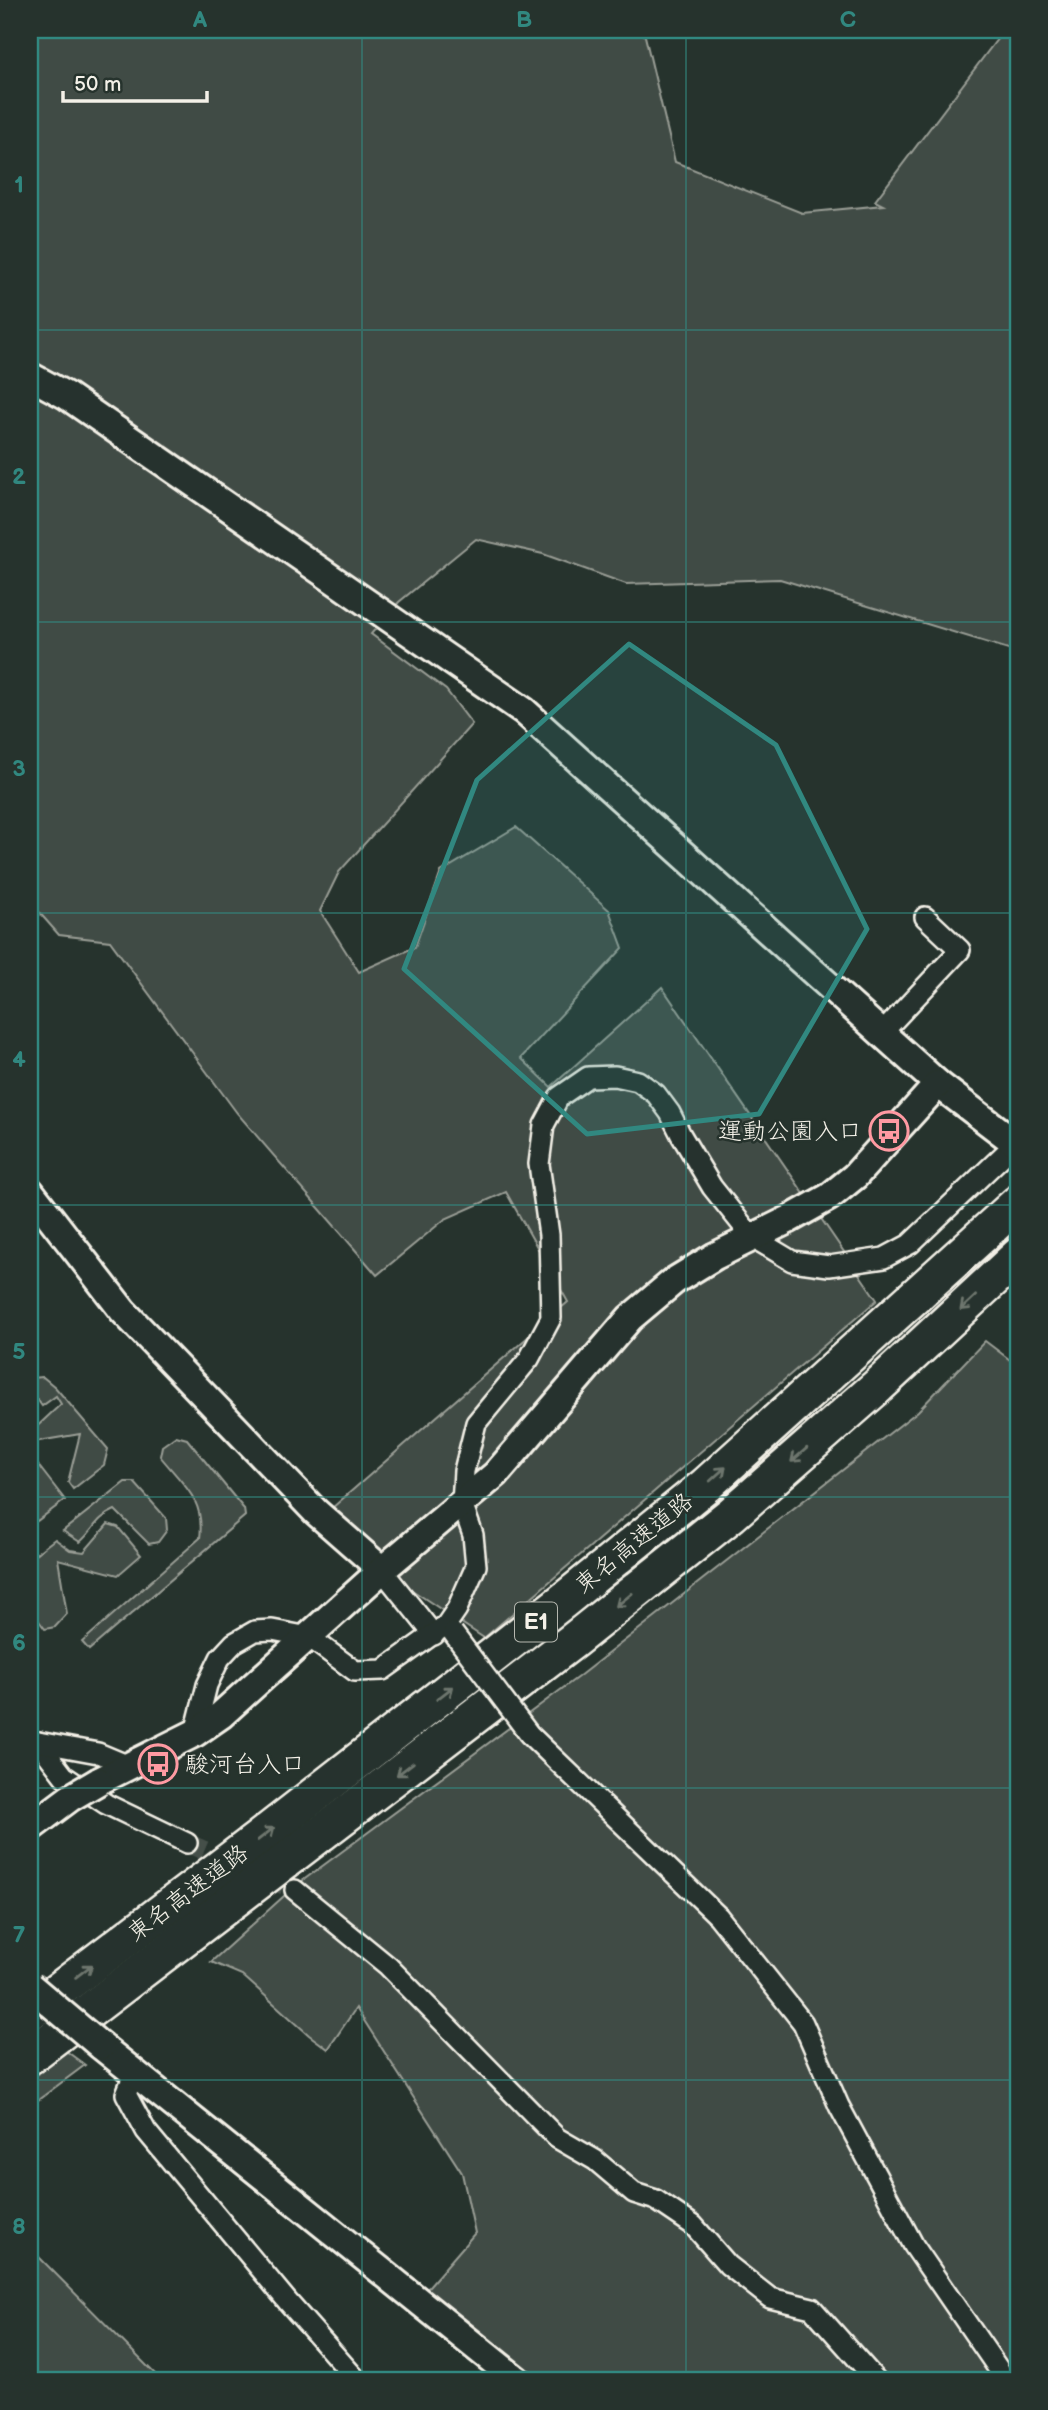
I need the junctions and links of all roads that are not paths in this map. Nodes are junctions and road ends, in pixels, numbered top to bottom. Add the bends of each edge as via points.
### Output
1 (30, 376) edge
2 (925, 917) dead end
3 (881, 1033) junction
4 (938, 1084) junction
5 (1017, 1144) edge
6 (30, 1191) edge
7 (1018, 1203) edge
8 (752, 1237) junction
9 (1018, 1256) edge
10 (462, 1504) junction
11 (383, 1570) junction
12 (444, 1631) junction
13 (309, 1637) junction
14 (195, 1733) junction
15 (34, 1745) edge
16 (129, 1766) junction
17 (30, 1828) edge
18 (187, 1843) tunnel mouth
19 (295, 1890) tunnel mouth
20 (30, 1986) edge
21 (30, 2012) edge
22 (30, 2056) edge
23 (134, 2074) junction
24 (357, 2380) edge
25 (517, 2380) edge
26 (876, 2380) edge
27 (1006, 2380) edge

1 - 3 street via 67,396 524,711
2 - 3 street via 960,950
3 - 4 street
4 - 5 street
4 - 8 street via 856,1176 829,1197
5 - 8 street via 910,1244 884,1258 829,1266 792,1261
6 - 11 street via 123,1311 316,1512
21 -> 7 highway, 東名高速道路 / E1 via 258,1839 706,1485
8 - 10 street via 674,1281 630,1318 496,1474
8 - 10 street via 712,1187 656,1094 638,1081 615,1076 588,1077 559,1097 544,1125 539,1164 549,1235 551,1318 529,1359 476,1423 464,1471
9 -> 22 highway, 東名高速道路 / E1 via 732,1514
10 - 11 street
10 - 12 street via 473,1535 476,1566
11 - 12 street
11 - 13 street
12 - 13 street via 383,1670 355,1671
12 - 27 street, bridge via 529,1734 718,1916 803,2023 839,2106 914,2246
13 - 14 street
13 - 14 street via 256,1630 234,1643 220,1658 207,1685
14 - 16 street
15 - 16 street via 98,1753
15 - 18 street via 64,1776 106,1804
16 - 17 street, bridge via 70,1798
19 - 26 street via 388,1966 557,2138 595,2160 634,2193 656,2200 693,2225 728,2265 770,2298 813,2308
20 - 23 street, bridge
23 - 24 street via 126,2094 146,2131
23 - 25 street

